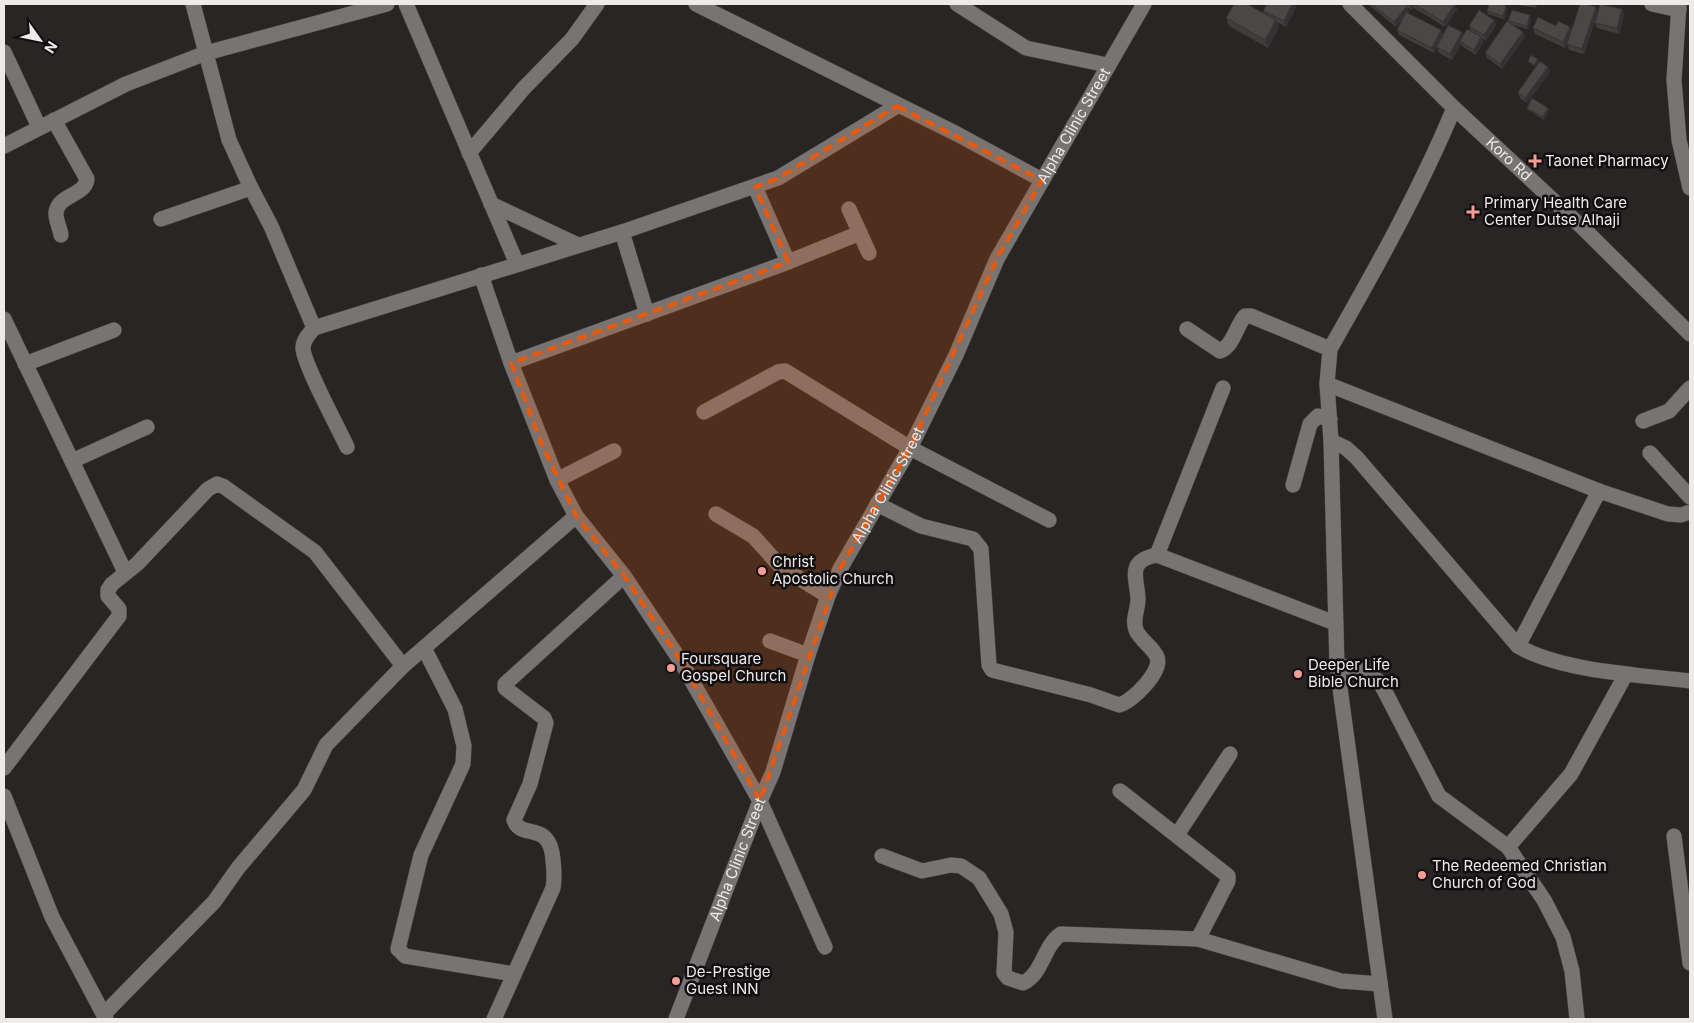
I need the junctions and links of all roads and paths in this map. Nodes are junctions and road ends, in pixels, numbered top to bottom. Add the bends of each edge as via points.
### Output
1 (193, 4) edge
2 (387, 4) edge
3 (406, 4) edge
4 (597, 4) edge
5 (696, 4) edge
6 (957, 4) edge
7 (1144, 4) edge
8 (1350, 4) edge
9 (1652, 4) edge
10 (1679, 7) edge
11 (1684, 40) edge
12 (4, 52) edge
13 (206, 54) junction
14 (1107, 66) junction
15 (897, 106) junction
16 (1454, 108) junction
17 (54, 120) junction
18 (38, 127) junction
19 (4, 146) edge
20 (470, 153) junction
21 (1042, 180) junction
22 (755, 187) junction
23 (251, 188) junction
24 (1690, 188) edge
25 (491, 204) junction
26 (849, 208) dead end
27 (161, 219) dead end
28 (622, 232) junction
29 (860, 233) junction
30 (61, 235) dead end
31 (578, 245) junction
32 (869, 253) dead end
33 (788, 262) junction
34 (517, 264) junction
35 (481, 275) junction
36 (647, 314) junction
37 (4, 319) edge
38 (314, 328) junction
39 (1187, 329) dead end
40 (114, 330) dead end
41 (1690, 334) edge
42 (1330, 349) junction
43 (511, 363) junction
44 (25, 364) junction
45 (1327, 384) junction
46 (1222, 388) dead end
47 (1690, 388) edge
48 (704, 412) dead end
49 (1330, 418) junction
50 (1643, 421) dead end
51 (147, 427) dead end
52 (1331, 441) junction
53 (347, 447) dead end
54 (910, 448) junction
55 (614, 451) dead end
56 (1650, 453) dead end
57 (72, 461) junction
58 (557, 480) junction
59 (1293, 485) dead end
60 (1599, 491) junction
61 (1690, 496) edge
62 (876, 504) junction
63 (1690, 512) edge
64 (716, 514) dead end
65 (576, 516) junction
66 (1049, 520) dead end
67 (1157, 555) junction
68 (125, 572) junction
69 (624, 576) junction
70 (828, 596) junction
71 (1335, 623) junction
72 (770, 641) dead end
73 (1518, 646) junction
74 (424, 648) junction
75 (808, 655) junction
76 (403, 666) junction
77 (1337, 666) junction
78 (1626, 674) junction
79 (1690, 681) edge
80 (1230, 754) dead end
81 (4, 768) edge
82 (1120, 791) dead end
83 (4, 796) edge
84 (760, 801) junction
85 (1177, 835) junction
86 (1674, 836) dead end
87 (1508, 847) junction
88 (882, 856) dead end
89 (1198, 939) junction
90 (825, 947) dead end
91 (1690, 964) edge
92 (514, 974) junction
93 (1380, 984) junction
94 (105, 1016) edge
95 (494, 1019) edge
96 (676, 1019) edge
97 (1385, 1019) edge
98 (1577, 1019) edge

1 - 13 street
2 - 13 street
3 - 20 street
4 - 20 street via 572,39 524,88
5 - 15 street
6 - 14 street via 1026,48
7 - 14 street, Alpha Clinic Street
8 - 16 street, Koro Rd
9 - 10 street
10 - 11 street
11 - 24 street via 1674,80 1679,140
12 - 18 street
13 - 17 street via 126,84
13 - 23 street via 229,140
14 - 21 street, Alpha Clinic Street
15 - 21 street
15 - 22 street via 786,174
16 - 41 street, Koro Rd via 1584,229
16 - 42 street via 1430,165
17 - 18 street
17 - 30 street via 87,179 83,189 58,206 56,213
18 - 19 street
20 - 25 street
21 - 54 street, Alpha Clinic Street via 997,259 956,355
22 - 28 street
22 - 33 street
23 - 27 street
23 - 38 street via 271,226
25 - 31 street
25 - 34 street
26 - 29 street
28 - 31 street
28 - 36 street
29 - 32 street
29 - 33 street
31 - 34 street
33 - 36 street
34 - 35 street
35 - 38 street
35 - 43 street
36 - 43 street
37 - 44 street
38 - 53 street via 303,348
39 - 42 street via 1220,351 1230,344 1244,316 1251,316
40 - 44 street
42 - 45 street
43 - 58 street
44 - 57 street
45 - 49 street
45 - 60 street
46 - 67 street
47 - 50 street via 1669,411
48 - 54 street via 785,371
49 - 52 street
49 - 59 street via 1318,416 1310,424
51 - 57 street
52 - 71 street
52 - 73 street via 1357,458
54 - 62 street, Alpha Clinic Street
54 - 66 street
55 - 58 street
56 - 61 street
57 - 68 street
58 - 65 street
60 - 63 street via 1668,514
60 - 73 street
62 - 67 street via 922,526 973,539 979,544 992,670 1119,705 1132,700 1159,663 1157,655 1136,632 1134,622 1138,600 1134,570 1145,559
62 - 70 street, Alpha Clinic Street
64 - 70 street via 753,536 781,566
65 - 69 street
65 - 74 street
67 - 71 street
68 - 76 street via 137,564 208,489 217,484 223,486 315,552
68 - 81 street via 108,590 108,596 119,609 119,616
69 - 84 street via 680,660
69 - 92 street via 505,684 505,688 544,718 546,723 530,784 514,820 519,827 543,835 549,841 555,879
70 - 75 street, Alpha Clinic Street
71 - 77 street
72 - 75 street
73 - 78 street via 1548,660
74 - 76 street
74 - 92 street via 455,709 464,746 464,764 421,855 398,949 405,956
75 - 84 street, Alpha Clinic Street via 773,772
76 - 94 street via 326,745 304,790 238,868 214,902
77 - 87 street via 1354,667 1374,676 1439,796
77 - 93 street
78 - 79 street
78 - 87 street via 1571,774
80 - 85 street
82 - 85 street
83 - 94 street via 52,917
84 - 90 street
84 - 96 street, Alpha Clinic Street
85 - 89 street via 1228,876
86 - 91 street
87 - 98 street via 1544,900 1563,937 1572,971
88 - 89 street via 922,871 961,866 979,878 1001,914 1006,932 1004,973 1008,978 1024,983 1033,976 1051,943 1061,934
89 - 93 street via 1341,981
92 - 95 street
93 - 97 street

